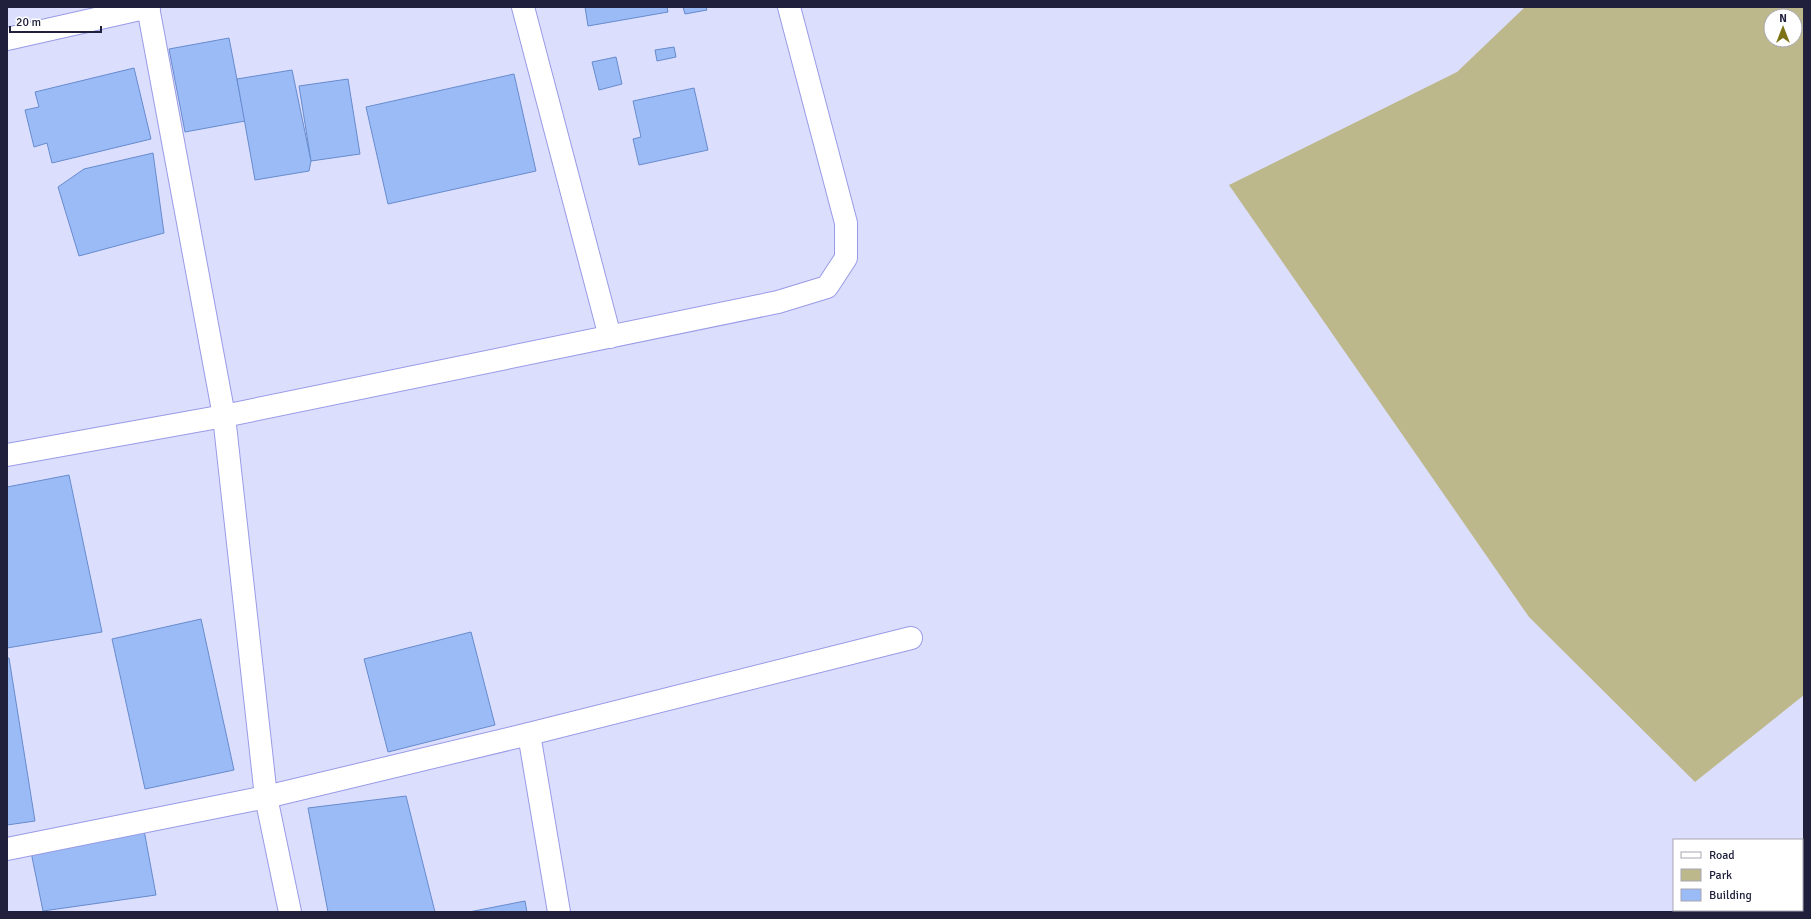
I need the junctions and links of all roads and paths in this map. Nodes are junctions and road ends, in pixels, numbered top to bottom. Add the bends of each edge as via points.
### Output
1 (148, 7) edge
2 (523, 7) edge
3 (790, 7) edge
4 (7, 39) edge
5 (610, 337) junction
6 (224, 416) junction
7 (7, 455) edge
8 (910, 638) dead end
9 (529, 734) junction
10 (266, 797) junction
11 (7, 849) edge
12 (290, 912) edge
13 (559, 912) edge

1 - 4 street
1 - 6 street
2 - 5 street
3 - 5 street via 846,222 846,258 828,287 778,302
5 - 6 street
6 - 7 street
6 - 10 street
8 - 9 street
9 - 10 street
9 - 13 street
10 - 11 street
10 - 12 street

